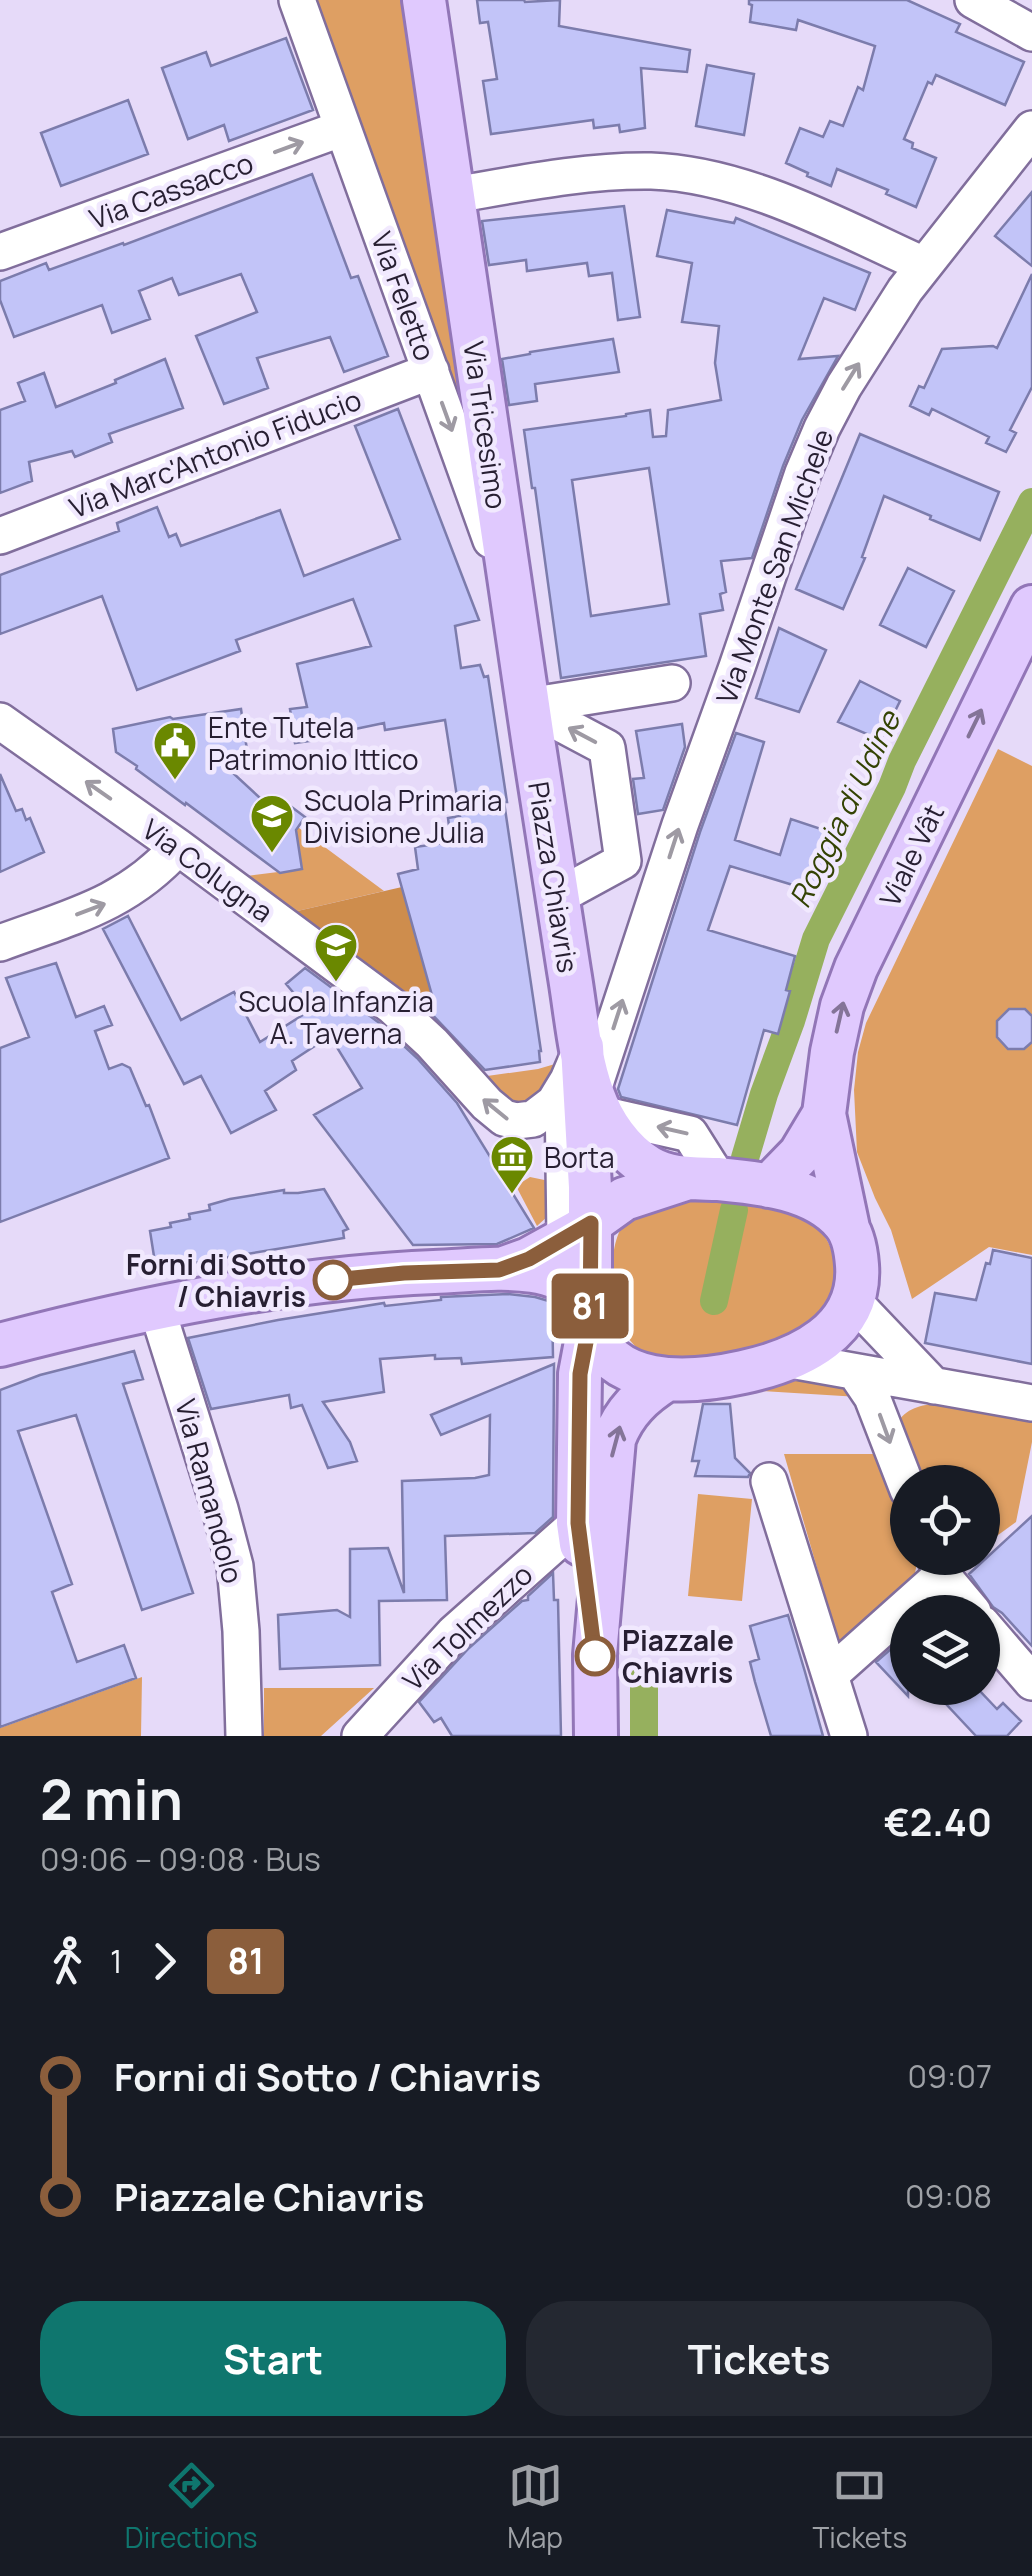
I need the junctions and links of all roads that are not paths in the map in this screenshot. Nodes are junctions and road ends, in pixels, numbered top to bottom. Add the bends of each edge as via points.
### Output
1 (297, 0) edge
2 (424, 0) edge
3 (973, 0) edge
4 (1032, 33) edge
5 (343, 128) junction
6 (1032, 129) edge
7 (454, 195) junction
8 (0, 252) edge
9 (924, 266) junction
10 (431, 370) junction
11 (0, 536) edge
12 (510, 593) junction
13 (1032, 609) edge
14 (672, 683) dead end
15 (528, 706) junction
16 (0, 721) edge
17 (178, 846) junction
18 (557, 897) junction
19 (643, 936) joint
20 (0, 943) edge
21 (582, 1047) junction
22 (586, 1099) junction
23 (824, 1114) junction
24 (702, 1179) junction
25 (770, 1186) junction
26 (848, 1228) junction
27 (578, 1231) junction
28 (499, 1270) junction
29 (853, 1301) junction
30 (590, 1307) junction
31 (157, 1309) junction
32 (0, 1346) edge
33 (785, 1360) junction
34 (855, 1372) junction
35 (666, 1380) junction
36 (934, 1386) junction
37 (1032, 1403) edge
38 (898, 1465) edge
39 (770, 1481) dead end
40 (591, 1523) junction
41 (929, 1575) edge
42 (945, 1575) edge
43 (960, 1595) edge
44 (1000, 1645) edge
45 (830, 1675) junction
46 (1032, 1682) edge
47 (244, 1736) edge
48 (360, 1736) edge
49 (596, 1736) edge
50 (849, 1736) edge

1 - 5 street, Via Feletto
2 - 7 main road, Via Tricesimo
3 - 4 street
8 -> 5 street, Via Cassacco
5 - 10 street, Via Feletto
6 - 9 street, Via Monte San Michele
7 - 9 street via 652,171 751,191
7 - 12 main road, Via Tricesimo
19 -> 9 street, Via Monte San Michele via 816,443 844,386
10 - 11 street, Via Marc'Antonio Fiducio
10 -> 12 street, Via Feletto
12 - 15 main road, Via Tricesimo
23 -> 13 main road, Viale Vât via 842,1006 856,968
14 - 15 street
15 - 18 main road, Piazza Chiavris
18 -> 15 street via 622,862 606,748
17 -> 16 street, Via Colugna
20 -> 17 street via 106,903 145,879
22 -> 17 street, Via Colugna via 554,1103 525,1122 504,1118 413,1023
18 - 21 main road, Piazza Chiavris
22 -> 19 street, Piazza Chiavris
21 - 22 main road, Piazza Chiavris
21 - 27 main road, Piazza Chiavris
24 -> 22 main road, Piazza Chiavris via 660,1172 634,1157
22 - 27 street, Piazza Chiavris
23 - 25 main road, Viale Vât
23 - 26 main road, Viale Vât
24 - 25 main road, Piazza Chiavris
24 - 27 main road, Piazza Chiavris via 624,1199
25 - 26 main road, Piazza Chiavris via 824,1204
26 - 29 main road via 857,1264
27 - 28 main road
27 - 30 main road, Piazza Chiavris
28 - 30 main road via 547,1274
28 - 31 main road via 366,1276
29 - 33 main road via 832,1332
29 - 36 street
30 - 35 main road via 596,1340 610,1357 642,1376
30 - 40 main road, Piazza Chiavris via 580,1374
31 - 32 main road
31 - 47 street, Via Ramandolo via 235,1566
33 - 34 street
33 - 35 main road via 725,1376
34 - 36 street
34 -> 38 street
40 -> 35 main road via 618,1428
36 - 37 street
39 - 45 street
40 - 48 street, Via Tolmezzo via 454,1632
40 - 49 main road
41 - 45 street
42 - 43 street
44 - 46 street
45 - 50 street

